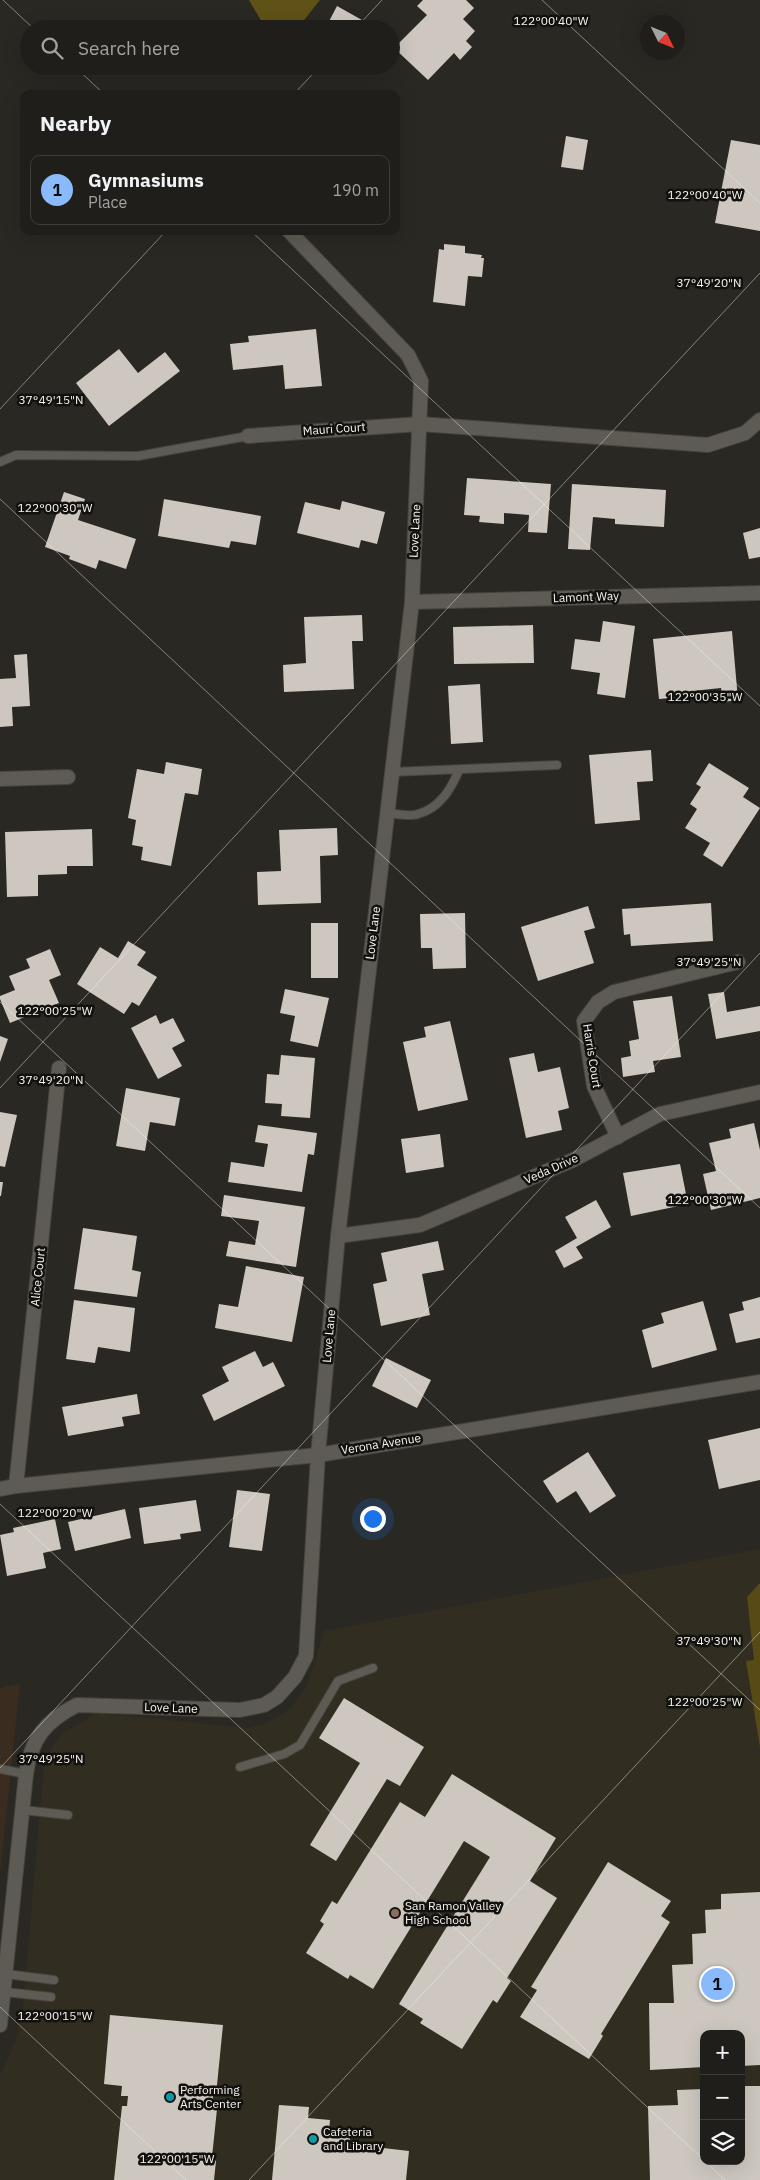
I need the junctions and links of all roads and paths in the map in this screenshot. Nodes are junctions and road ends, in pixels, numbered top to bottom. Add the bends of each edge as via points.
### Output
1 (293, 235) edge
2 (760, 420) edge
3 (420, 424) junction
4 (248, 436) joint
5 (0, 462) edge
6 (760, 592) edge
7 (412, 602) junction
8 (557, 765) dead end
9 (459, 770) junction
10 (392, 772) junction
11 (68, 777) dead end
12 (0, 780) edge
13 (387, 813) junction
14 (738, 962) dead end
15 (60, 1068) dead end
16 (760, 1092) edge
17 (618, 1136) junction
18 (338, 1236) junction
19 (760, 1382) edge
20 (318, 1455) junction
21 (16, 1486) junction
22 (0, 1489) edge
23 (373, 1668) dead end
24 (240, 1766) dead end
25 (0, 1769) edge
26 (26, 1774) junction
27 (23, 1810) junction
28 (68, 1815) dead end
29 (6, 1974) junction
30 (54, 1980) dead end
31 (5, 1992) junction
32 (51, 1997) dead end
33 (0, 2025) edge

1 - 3 street, Love Lane via 408,355 421,381
2 - 3 street via 745,433 708,445
3 - 4 street, Mauri Court
3 - 7 street, Love Lane
4 - 5 lane via 138,456 16,455
6 - 7 street, Lamont Way
7 - 10 street, Love Lane
8 - 9 lane
9 - 10 lane
9 - 13 lane via 451,789 437,805 418,815
10 - 13 street, Love Lane
11 - 12 street
13 - 18 street, Love Lane
14 - 17 street, Harris Court via 614,992 598,1002 584,1021 594,1086
15 - 21 street, Alice Court
16 - 17 street, Veda Drive via 660,1114
17 - 18 street, Veda Drive via 573,1160 420,1225
18 - 20 street, Love Lane
19 - 20 street, Verona Avenue
20 - 21 street, Verona Avenue
20 - 26 street, Love Lane via 306,1656 286,1689 264,1705 240,1710 77,1705 61,1713 40,1734 29,1752
21 - 22 street, Verona Avenue
23 - 24 lane via 338,1681 300,1745 284,1754
25 - 26 lane
26 - 27 street, Love Lane
27 - 28 lane
27 - 29 street, Love Lane
29 - 30 lane
29 - 31 street, Love Lane
31 - 32 lane
31 - 33 street, Love Lane

